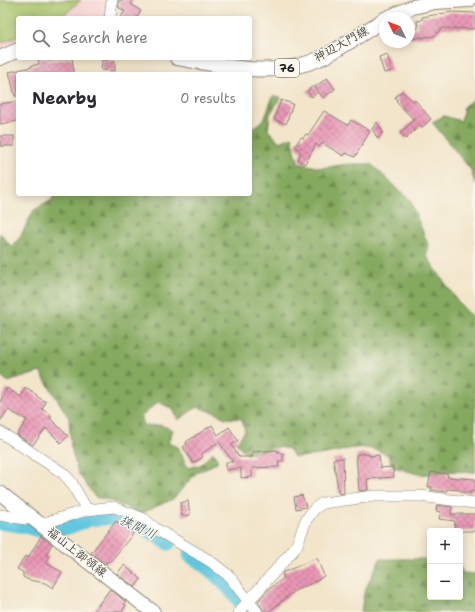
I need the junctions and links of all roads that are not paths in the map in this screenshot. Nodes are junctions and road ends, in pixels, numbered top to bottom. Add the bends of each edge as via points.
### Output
1 (112, 0) edge
2 (469, 0) edge
3 (412, 3) edge
4 (396, 12) edge
5 (110, 16) edge
6 (379, 22) edge
7 (16, 51) edge
8 (0, 58) edge
9 (189, 60) edge
10 (0, 432) edge
11 (0, 493) edge
12 (475, 504) edge
13 (87, 510) junction
14 (0, 516) edge
15 (41, 525) junction
16 (244, 606) edge
17 (153, 612) edge
18 (257, 612) edge

1 - 5 street
2 - 3 main road, 神辺大門線 / 76
3 - 4 main road, 神辺大門線 / 76
6 - 9 main road, 神辺大門線 / 76 via 319,58 277,70 254,71
7 - 8 main road
10 - 13 street via 63,474 71,482
11 - 15 main road, 福山上御領線
12 - 16 street via 419,496 374,496 323,503 315,508 306,520 296,547
13 - 15 street
13 - 16 street via 114,507 144,519 229,576
14 - 15 street via 26,519
15 - 17 main road, 福山上御領線
16 - 18 street

